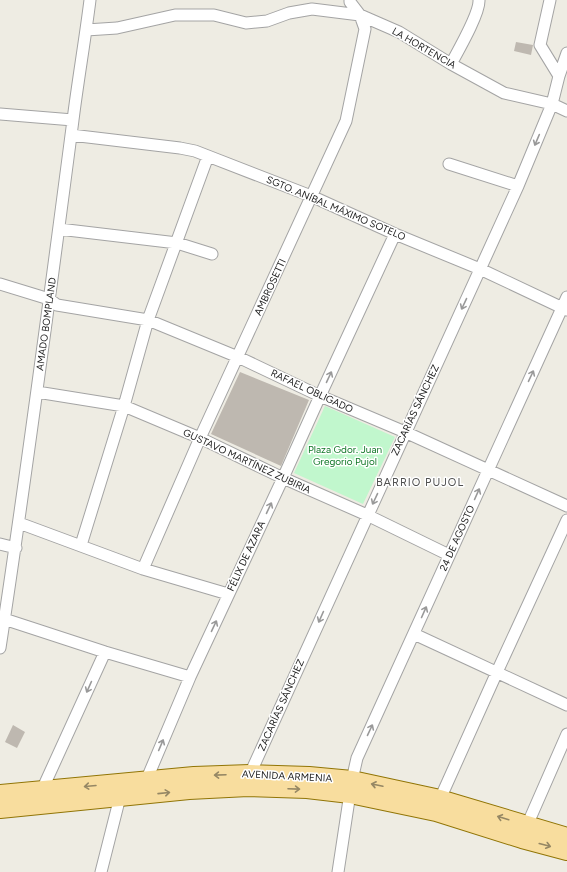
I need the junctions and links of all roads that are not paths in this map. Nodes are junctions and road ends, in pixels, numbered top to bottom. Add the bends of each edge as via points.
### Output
1 (90, 0) edge
2 (350, 0) edge
3 (479, 0) edge
4 (550, 0) edge
5 (360, 14) junction
6 (86, 30) junction
7 (567, 54) edge
8 (451, 64) junction
9 (559, 76) junction
10 (552, 104) junction
11 (567, 112) edge
12 (0, 114) edge
13 (73, 120) junction
14 (71, 135) junction
15 (208, 156) junction
16 (449, 164) dead end
17 (518, 186) junction
18 (311, 196) junction
19 (59, 229) junction
20 (395, 234) junction
21 (177, 243) junction
22 (212, 254) dead end
23 (480, 269) junction
24 (0, 284) edge
25 (567, 297) edge
26 (49, 299) junction
27 (565, 309) edge
28 (148, 320) junction
29 (238, 357) junction
30 (37, 392) junction
31 (320, 396) junction
32 (124, 406) junction
33 (405, 432) junction
34 (200, 438) junction
35 (488, 471) junction
36 (283, 478) junction
37 (567, 506) edge
38 (367, 515) junction
39 (567, 520) edge
40 (19, 523) junction
41 (0, 544) edge
42 (81, 545) junction
43 (16, 548) junction
44 (450, 555) junction
45 (143, 569) junction
46 (228, 594) junction
47 (4, 600) edge
48 (4, 619) junction
49 (414, 634) junction
50 (0, 648) edge
51 (105, 652) junction
52 (497, 672) junction
53 (190, 677) junction
54 (567, 705) edge
55 (567, 734) edge
56 (249, 780) junction
57 (146, 781) junction
58 (351, 787) junction
59 (0, 794) edge
60 (43, 797) junction
61 (120, 797) junction
62 (438, 805) junction
63 (0, 808) edge
64 (525, 832) junction
65 (567, 837) edge
66 (567, 851) edge
67 (101, 872) edge
68 (338, 872) edge

1 - 6 street, AMADO BOMPLAND
2 - 5 street, AMBROSETTI
3 - 8 street via 480,4
4 - 9 street via 540,45
5 - 6 street, LA HORTENCIA via 312,9 289,13 267,21 246,23 214,15 175,15 117,28
5 - 8 street, LA HORTENCIA via 399,32
5 - 18 street, AMBROSETTI via 365,29 346,121
6 - 13 street, AMADO BOMPLAND
7 - 9 street, ZACARÍAS SÁNCHEZ
8 - 10 street, LA HORTENCIA via 504,93
9 - 10 street, ZACARÍAS SÁNCHEZ
10 - 11 street, LA HORTENCIA
10 -> 17 street, ZACARÍAS SÁNCHEZ
12 - 13 street
13 - 14 street, AMADO BOMPLAND
14 - 15 street, SGTO. ANÍBAL MÁXIMO SOTELO via 180,148
14 - 19 street, AMADO BOMPLAND
15 - 18 street, SGTO. ANÍBAL MÁXIMO SOTELO
15 - 21 street
16 - 17 street
17 - 23 street, ZACARÍAS SÁNCHEZ
18 - 20 street, SGTO. ANÍBAL MÁXIMO SOTELO
18 - 29 street, AMBROSETTI
19 - 21 street
19 - 26 street, AMADO BOMPLAND
20 - 23 street, SGTO. ANÍBAL MÁXIMO SOTELO
31 -> 20 street, FÉLIX DE AZARA
21 - 22 street
21 - 28 street
23 - 27 street, SGTO. ANÍBAL MÁXIMO SOTELO
23 -> 33 street, ZACARÍAS SÁNCHEZ
24 - 26 street
25 - 27 street, 24 DE AGOSTO
26 - 28 street, RAFAEL OBLIGADO via 56,305
26 - 30 street, AMADO BOMPLAND
35 -> 27 street, 24 DE AGOSTO
28 - 29 street, RAFAEL OBLIGADO
28 - 32 street
29 - 31 street, RAFAEL OBLIGADO
29 - 34 street, AMBROSETTI
30 - 32 street, GUSTAVO MARTÍNEZ ZUBIRIA
30 - 40 street, AMADO BOMPLAND
31 - 33 street, RAFAEL OBLIGADO
31 - 36 street, FÉLIX DE AZARA
32 - 34 street, GUSTAVO MARTÍNEZ ZUBIRIA
32 - 42 street
33 - 35 street, RAFAEL OBLIGADO
33 -> 38 street, ZACARÍAS SÁNCHEZ
34 - 36 street, GUSTAVO MARTÍNEZ ZUBIRIA
34 - 45 street, AMBROSETTI
35 - 37 street, RAFAEL OBLIGADO
44 -> 35 street, 24 DE AGOSTO
36 - 38 street, GUSTAVO MARTÍNEZ ZUBIRIA
46 -> 36 street, FÉLIX DE AZARA
38 - 44 street, GUSTAVO MARTÍNEZ ZUBIRIA
38 -> 56 street, ZACARÍAS SÁNCHEZ
39 - 52 street
40 - 42 street
40 - 43 street, AMADO BOMPLAND
41 - 43 street
42 - 45 street
43 - 47 street, AMADO BOMPLAND
49 -> 44 street, 24 DE AGOSTO
45 - 46 street
53 -> 46 street, FÉLIX DE AZARA
47 - 48 street, AMADO BOMPLAND
48 - 50 street, AMADO BOMPLAND
48 - 51 street
49 - 52 street
58 -> 49 street, 24 DE AGOSTO via 357,758
51 - 53 street
51 -> 60 street
52 - 54 street
52 - 62 street
57 -> 53 street, FÉLIX DE AZARA
55 - 64 street
56 -> 57 main road, AVENIDA ARMENIA via 194,776
56 - 58 main road, AVENIDA ARMENIA via 307,789
61 -> 56 main road, AVENIDA ARMENIA via 189,790
57 -> 60 main road, AVENIDA ARMENIA
57 - 61 street
58 - 62 main road, AVENIDA ARMENIA
58 - 68 street, 24 DE AGOSTO
59 - 60 main road, AVENIDA ARMENIA
60 - 61 main road, AVENIDA ARMENIA
60 - 63 main road, AVENIDA ARMENIA
61 - 67 street
62 - 64 main road, AVENIDA ARMENIA
64 - 65 main road, AVENIDA ARMENIA
64 -> 66 main road, AVENIDA ARMENIA

